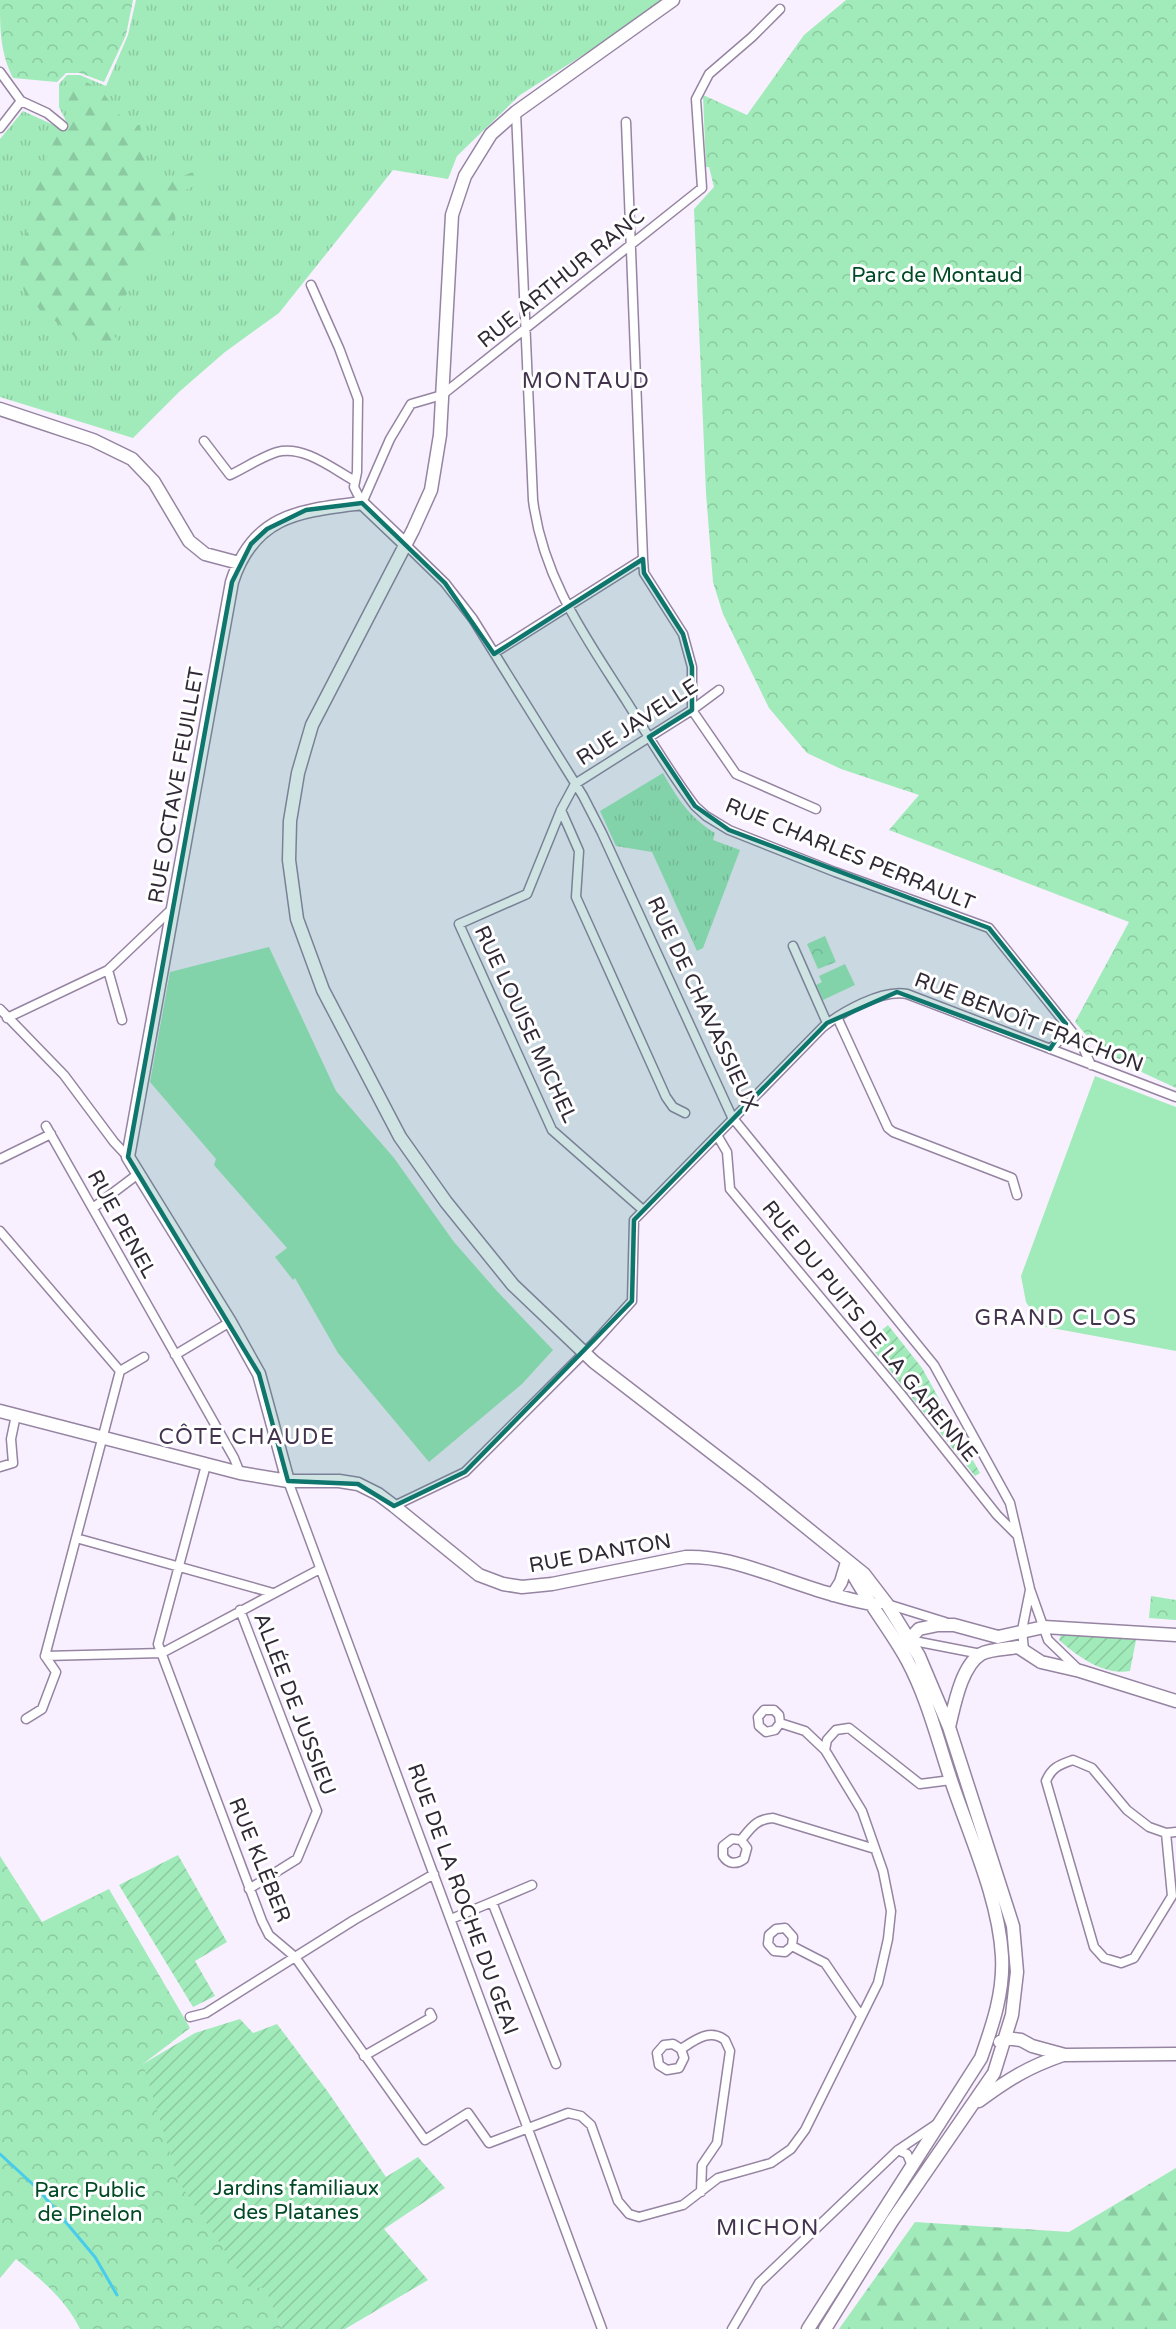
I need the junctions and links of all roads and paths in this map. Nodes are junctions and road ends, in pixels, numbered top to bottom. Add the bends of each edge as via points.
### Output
1 (673, 0) edge
2 (780, 9) dead end
3 (0, 72) edge
4 (21, 101) junction
5 (516, 112) junction
6 (626, 122) dead end
7 (63, 126) dead end
8 (0, 128) edge
9 (632, 244) junction
10 (311, 285) dead end
11 (525, 331) junction
12 (442, 395) junction
13 (0, 409) edge
14 (204, 441) dead end
15 (355, 481) junction
16 (362, 503) junction
17 (406, 544) junction
18 (643, 559) junction
19 (238, 563) junction
20 (567, 607) junction
21 (494, 653) junction
22 (719, 690) dead end
23 (692, 710) junction
24 (649, 737) junction
25 (575, 783) junction
26 (816, 809) dead end
27 (561, 810) junction
28 (173, 908) junction
29 (793, 946) dead end
30 (108, 970) junction
31 (0, 1009) edge
32 (837, 1017) junction
33 (7, 1018) junction
34 (122, 1020) dead end
35 (827, 1023) junction
36 (1066, 1024) junction
37 (1050, 1049) junction
38 (1091, 1065) junction
39 (1176, 1098) edge
40 (685, 1113) dead end
41 (732, 1117) junction
42 (46, 1126) dead end
43 (51, 1134) junction
44 (717, 1135) junction
45 (128, 1156) junction
46 (0, 1159) edge
47 (138, 1174) junction
48 (1017, 1196) dead end
49 (93, 1208) junction
50 (643, 1210) junction
51 (0, 1231) edge
52 (230, 1322) junction
53 (584, 1353) junction
54 (175, 1355) junction
55 (144, 1357) dead end
56 (120, 1371) junction
57 (0, 1411) edge
58 (16, 1415) junction
59 (102, 1438) junction
60 (206, 1465) junction
61 (0, 1467) edge
62 (240, 1473) junction
63 (288, 1481) junction
64 (394, 1506) junction
65 (76, 1538) junction
66 (1020, 1538) junction
67 (847, 1562) junction
68 (179, 1567) junction
69 (320, 1569) junction
70 (1030, 1589) junction
71 (273, 1593) junction
72 (833, 1595) junction
73 (872, 1604) junction
74 (887, 1604) junction
75 (240, 1610) junction
76 (954, 1625) junction
77 (1044, 1627) junction
78 (1022, 1630) junction
79 (1176, 1635) edge
80 (904, 1643) junction
81 (1024, 1650) junction
82 (162, 1653) junction
83 (981, 1654) junction
84 (45, 1656) junction
85 (1080, 1671) junction
86 (1176, 1701) edge
87 (26, 1719) dead end
88 (780, 1723) dead end
89 (949, 1727) junction
90 (825, 1750) junction
91 (951, 1780) junction
92 (1176, 1832) edge
93 (1166, 1833) junction
94 (741, 1840) dead end
95 (875, 1849) junction
96 (434, 1874) junction
97 (532, 1885) dead end
98 (249, 1889) junction
99 (492, 1902) junction
100 (451, 1918) junction
101 (792, 1946) dead end
102 (295, 1958) junction
103 (430, 2013) dead end
104 (1012, 2015) junction
105 (861, 2016) junction
106 (190, 2017) dead end
107 (1006, 2038) junction
108 (1021, 2040) junction
109 (681, 2049) dead end
110 (1176, 2054) edge
111 (1065, 2055) junction
112 (364, 2056) junction
113 (981, 2058) junction
114 (555, 2064) dead end
115 (968, 2109) junction
116 (940, 2121) junction
117 (528, 2128) junction
118 (898, 2150) junction
119 (912, 2166) junction
120 (700, 2192) junction
121 (602, 2329) edge
122 (732, 2329) edge
123 (807, 2329) edge
124 (825, 2329) edge

1 - 5 street
2 - 9 street, RUE ARTHUR RANC via 710,74 696,99 702,188
3 - 4 street
4 - 7 street
4 - 8 street
5 - 11 street, RUE CHARLES PERRAULT
5 - 12 street via 491,134 465,176 452,215
6 - 9 street
9 - 11 street, RUE ARTHUR RANC
9 - 18 street
10 - 15 street via 358,399
11 - 12 street, RUE ARTHUR RANC
11 - 20 street, RUE CHARLES PERRAULT via 532,500 536,522
12 - 16 street via 411,404 390,439
12 - 17 street via 431,490
13 - 19 street via 93,440 132,459 154,482 189,541 206,554
14 - 15 street via 230,475 278,452 291,451 308,455
15 - 16 street
16 - 17 street, RUE DE CHAVASSIEUX
16 - 19 street, RUE OCTAVE FEUILLET via 306,510 287,517 251,544
17 - 21 street, RUE DE CHAVASSIEUX via 445,583
17 - 53 street via 312,725 298,773 290,820 289,860 297,920 323,990 400,1137 513,1285
18 - 20 street
18 - 23 street via 644,573 684,633 692,667
19 - 28 street, RUE OCTAVE FEUILLET
20 - 21 street
20 - 24 street, RUE CHARLES PERRAULT
21 - 25 street, RUE DE CHAVASSIEUX
22 - 23 street, RUE JAVELLE
23 - 24 street, RUE JAVELLE
23 - 26 street via 736,774
24 - 25 street, RUE JAVELLE
24 - 36 street, RUE CHARLES PERRAULT via 695,806 729,830 989,928
25 - 27 street
25 - 41 street, RUE DE CHAVASSIEUX via 602,833
27 - 40 street via 579,852 576,897 666,1097 673,1107
27 - 50 street, RUE LOUISE MICHEL via 527,894 459,924 552,1130
28 - 30 street
28 - 45 street, RUE OCTAVE FEUILLET
29 - 35 street
30 - 33 street
30 - 34 street
31 - 33 street
32 - 35 street, RUE BENOÎT FRACHON
32 - 37 street, RUE BENOÎT FRACHON via 897,992
32 - 48 street via 888,1128 1012,1178
33 - 45 street via 64,1075
35 - 41 street, RUE BENOÎT FRACHON
36 - 37 street via 1060,1040
36 - 38 street, RUE CHARLES PERRAULT
37 - 38 street, RUE BENOÎT FRACHON
38 - 39 street, RUE BENOÎT FRACHON
41 - 44 street, RUE BENOÎT FRACHON
41 - 66 street, RUE DE CHAVASSIEUX via 934,1365 1010,1503
42 - 43 street, RUE PENEL
43 - 46 street
43 - 49 street, RUE PENEL
44 - 50 street, RUE BENOÎT FRACHON
44 - 66 street, RUE DU PUITS DE LA GARENNE via 727,1152 730,1188 997,1515
45 - 47 street
47 - 49 street
47 - 52 street
49 - 54 street, RUE PENEL
50 - 53 street via 634,1221 632,1301
51 - 56 street
52 - 54 street
52 - 63 street via 259,1374
53 - 64 street via 465,1472
53 - 67 street
54 - 62 street, RUE PENEL
55 - 56 street
56 - 59 street
57 - 58 street, RUE DANTON
58 - 59 street, RUE DANTON
58 - 61 street via 11,1439 13,1463
59 - 60 street, RUE DANTON
59 - 65 street
60 - 62 street, RUE DANTON
60 - 68 street, RUE KLÉBER
62 - 63 street, RUE DANTON
63 - 64 street, RUE DANTON via 358,1484
63 - 69 street, RUE DE LA ROCHE DU GEAI
64 - 72 street, RUE DANTON via 479,1575 503,1584 535,1586 704,1556
65 - 68 street
65 - 84 street
66 - 70 street, RUE DE CHAVASSIEUX
67 - 72 street
67 - 73 street
67 - 74 street via 864,1574
68 - 71 street
68 - 82 street, RUE KLÉBER via 158,1644
69 - 71 street
69 - 96 street, RUE DE LA ROCHE DU GEAI
70 - 77 street, RUE DE CHAVASSIEUX
70 - 78 street, RUE DE CHAVASSIEUX
71 - 75 street
72 - 73 street, RUE DANTON
73 - 74 street
73 - 80 street
74 - 76 street
74 - 80 street
75 - 82 street
75 - 98 street, ALLÉE DE JUSSIEU via 317,1811 297,1859
76 - 78 street via 998,1637
76 - 80 street via 919,1629
77 - 78 street
77 - 79 street
77 - 85 street, RUE DE CHAVASSIEUX via 1048,1640
78 - 81 street, RUE DE CHAVASSIEUX
80 - 83 street
80 - 89 street via 929,1677
80 - 91 street
81 - 83 street via 1018,1647
81 - 85 street via 1041,1662
82 - 84 street
82 - 98 street, RUE KLÉBER
83 - 89 street via 958,1689
84 - 87 street via 56,1672 42,1709
85 - 86 street
88 - 90 street via 805,1731
89 - 104 street via 1013,1926 1017,1972
90 - 91 street via 832,1732 849,1728 920,1784
90 - 95 street via 862,1811
91 - 113 street via 988,1888 1002,1954 1000,1995
92 - 93 street
93 - 93 street via 1149,1827 1127,1810 1092,1768 1073,1760 1050,1771 1046,1781 1094,1947 1104,1958 1121,1963 1134,1958 1173,1896
94 - 95 street via 754,1824 773,1818
95 - 105 street via 891,1911 878,1983
96 - 100 street, RUE DE LA ROCHE DU GEAI
96 - 102 street
97 - 99 street
98 - 102 street, RUE KLÉBER via 269,1935
99 - 100 street
99 - 114 street
100 - 117 street, RUE DE LA ROCHE DU GEAI
101 - 105 street via 825,1963
102 - 106 street via 206,2013
102 - 112 street, RUE KLÉBER
103 - 112 street via 432,2017
104 - 107 street
104 - 108 street
105 - 120 street via 805,2130 791,2149 771,2163 718,2178
107 - 108 street
107 - 113 street
107 - 115 street via 994,2073
108 - 111 street
109 - 120 street via 712,2034 725,2040 730,2051 717,2143 702,2165
110 - 111 street
111 - 115 street via 1011,2077
112 - 117 street, RUE KLÉBER via 425,2140 468,2113 489,2143
113 - 116 street
115 - 124 street
116 - 118 street
116 - 119 street
117 - 120 street via 568,2113 581,2116 591,2125 618,2201 629,2214 639,2217 660,2212 682,2205
117 - 121 street, RUE DE LA ROCHE DU GEAI
118 - 119 street via 907,2154
118 - 122 street via 759,2283
119 - 123 street

